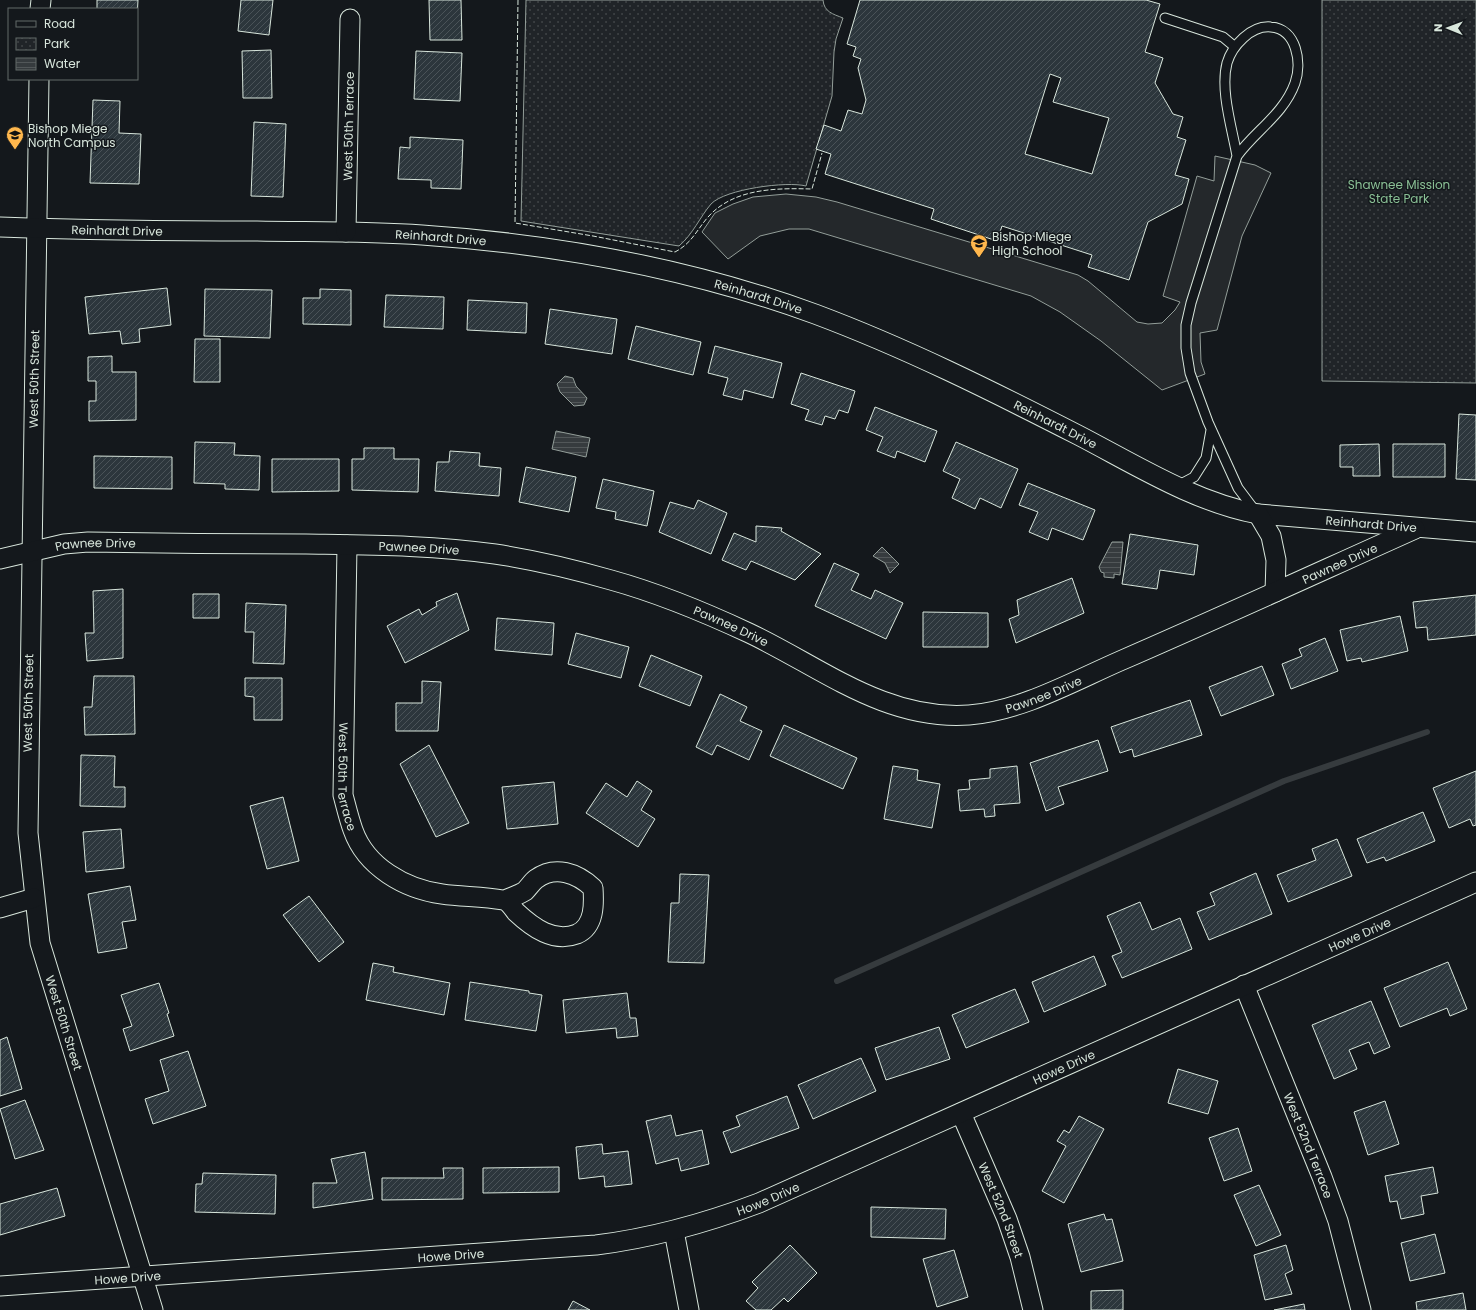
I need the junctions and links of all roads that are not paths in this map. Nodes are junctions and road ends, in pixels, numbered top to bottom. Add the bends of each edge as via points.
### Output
1 (1165, 18) dead end
2 (350, 19) dead end
3 (1235, 47) junction
4 (39, 80) edge
5 (1237, 156) junction
6 (0, 227) edge
7 (37, 229) junction
8 (346, 232) junction
9 (1211, 430) junction
10 (1177, 486) junction
11 (1258, 514) junction
12 (1417, 528) junction
13 (1476, 532) edge
14 (347, 545) junction
15 (31, 551) junction
16 (0, 558) edge
17 (1275, 592) junction
18 (1476, 882) edge
19 (34, 898) junction
20 (505, 900) junction
21 (0, 908) edge
22 (1244, 986) junction
23 (960, 1113) junction
24 (674, 1230) junction
25 (142, 1277) junction
26 (0, 1286) edge
27 (153, 1310) edge
28 (689, 1310) edge
29 (1033, 1310) edge
30 (1361, 1310) edge

1 - 3 lane via 1223,37
2 - 8 street, West 50th Terrace
3 - 5 lane via 1227,64 1225,83
3 - 5 lane via 1241,39 1258,29 1271,27 1283,32 1295,45 1298,63 1295,82 1285,101
4 - 7 street, West 50th Street
5 - 9 lane via 1186,325 1189,367
6 - 7 street, Reinhardt Drive
7 - 8 street, Reinhardt Drive
7 - 15 street, West 50th Street
8 - 10 street, Reinhardt Drive via 422,235 526,245 592,255 750,293 815,314 920,357
9 - 10 lane via 1206,458 1194,477
9 - 11 lane via 1238,488
10 - 11 street, Reinhardt Drive via 1229,509
11 - 12 street, Reinhardt Drive
11 - 17 street via 1271,536 1276,560
12 - 13 street, Reinhardt Drive
12 - 17 street, Pawnee Drive
14 - 15 street, Pawnee Drive via 88,542
14 - 17 street, Pawnee Drive via 430,547 492,554 540,562 614,581 679,603 750,634 897,708 947,716 993,711 1029,700
14 - 20 street, West 50th Terrace via 343,795 353,831 367,855 388,875 416,888 442,894
15 - 16 street, Pawnee Drive
15 - 19 street, West 50th Street via 27,790
18 - 22 street, Howe Drive
19 - 21 street
19 - 25 street, West 50th Street via 40,943
20 - 20 street, West 50th Terrace via 536,929 564,938 580,933 591,920 594,902 592,888 583,878 570,872 551,873 536,879 525,891
22 - 23 street, Howe Drive
22 - 30 street, West 52nd Terrace via 1338,1222
23 - 24 street, Howe Drive via 759,1203 710,1221
23 - 29 street, West 52nd Street via 1007,1219 1020,1257
24 - 25 street, Howe Drive via 631,1241 596,1245
24 - 28 street
25 - 26 street, Howe Drive
25 - 27 street, West 50th Street

